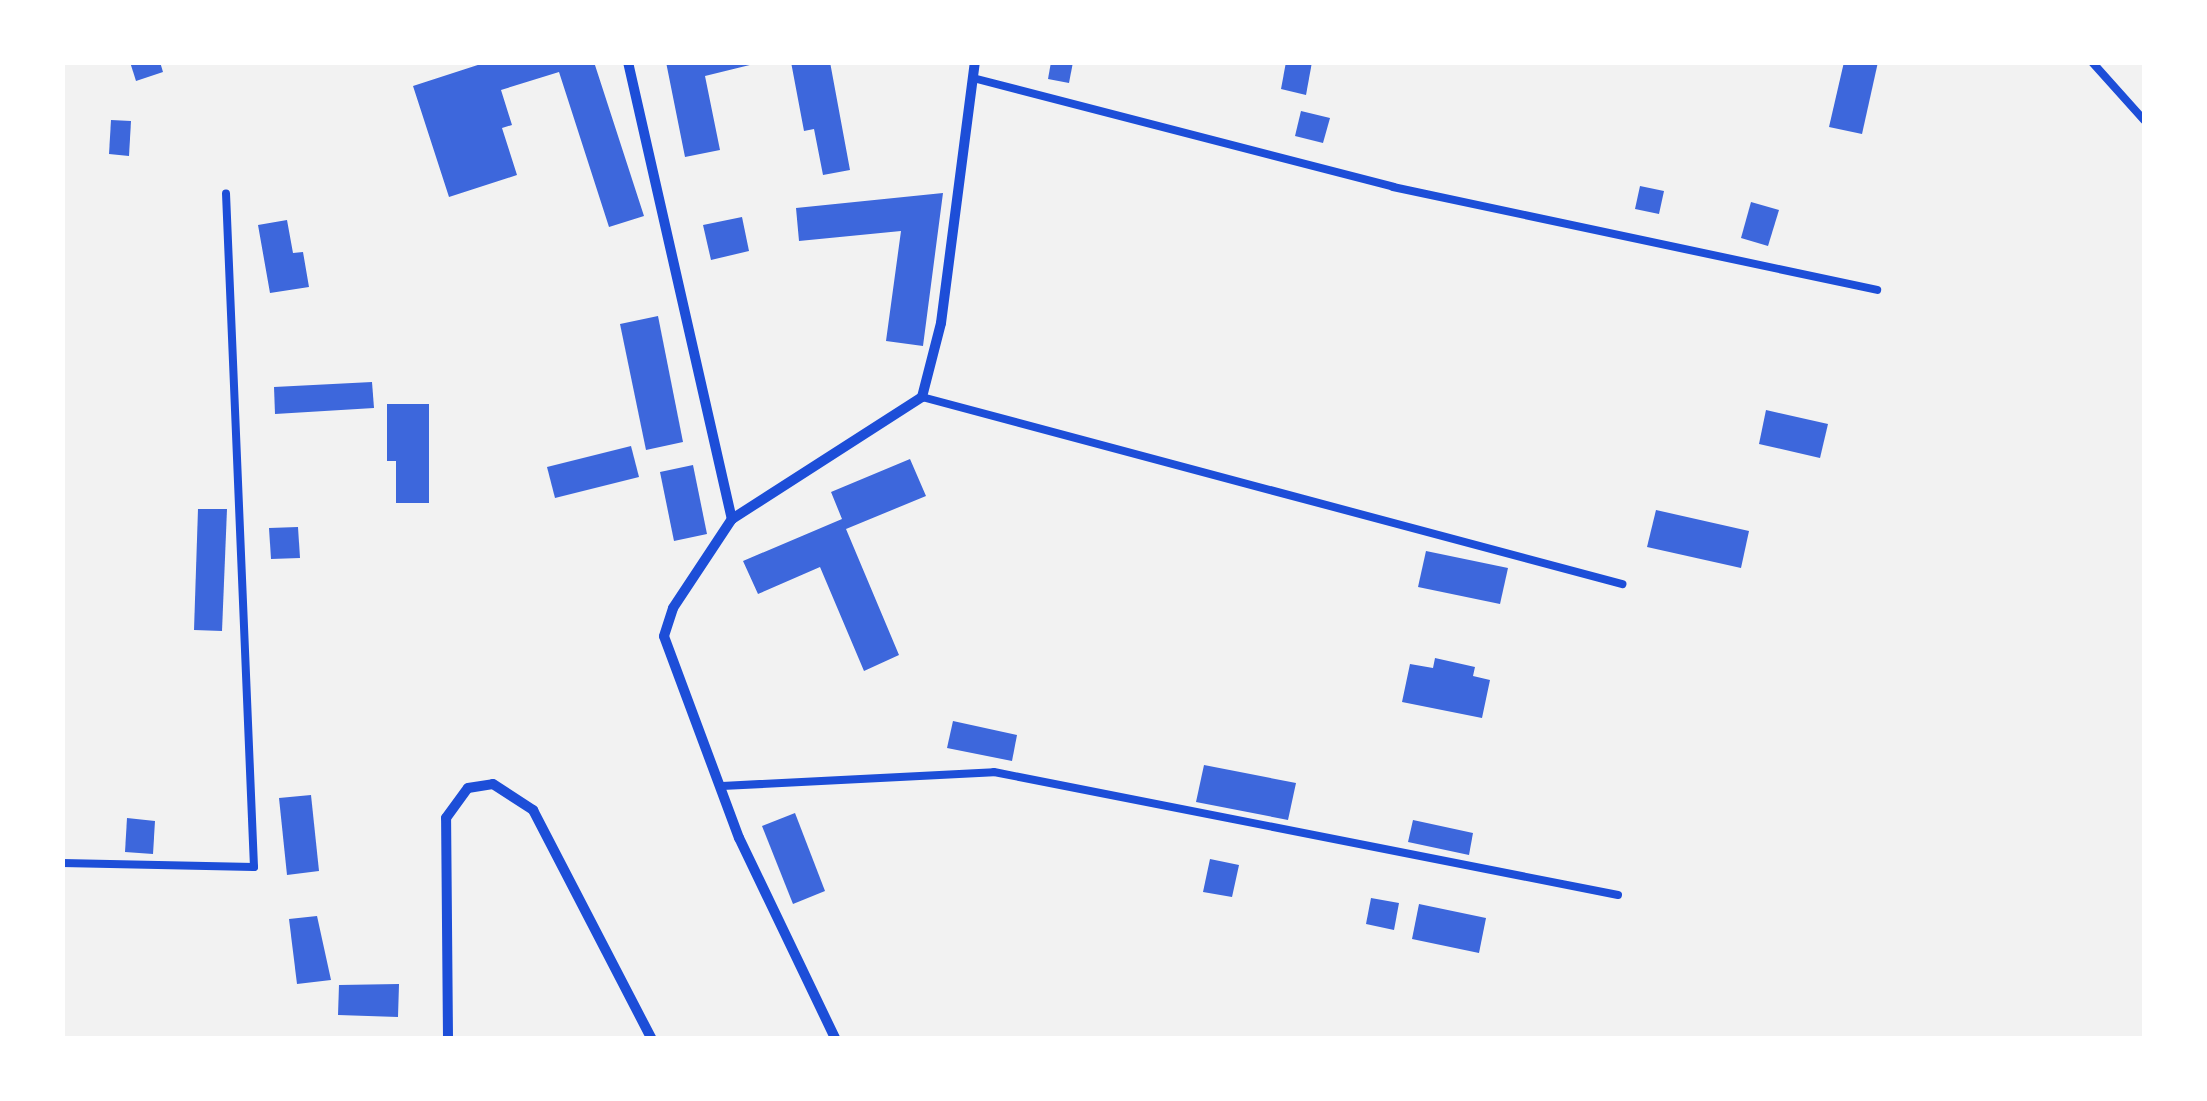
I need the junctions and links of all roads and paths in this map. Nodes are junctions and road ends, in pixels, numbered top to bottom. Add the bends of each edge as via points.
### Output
1 (628, 62) edge
2 (976, 62) edge
3 (2092, 62) edge
4 (972, 78) junction
5 (2144, 120) edge
6 (226, 194) dead end
7 (1877, 290) dead end
8 (922, 397) junction
9 (732, 519) junction
10 (1622, 584) dead end
11 (722, 786) junction
12 (62, 864) edge
13 (1618, 895) dead end
14 (448, 1038) edge
15 (651, 1038) edge
16 (835, 1038) edge

1 - 9 street
2 - 4 street
3 - 5 lane
4 - 7 lane via 1393,186
4 - 8 street via 941,323
6 - 12 lane via 254,867
8 - 9 street
8 - 10 lane
9 - 11 street via 673,608 664,636
11 - 13 lane via 994,772
11 - 16 street via 739,838
14 - 15 street via 446,818 468,788 493,784 533,810

